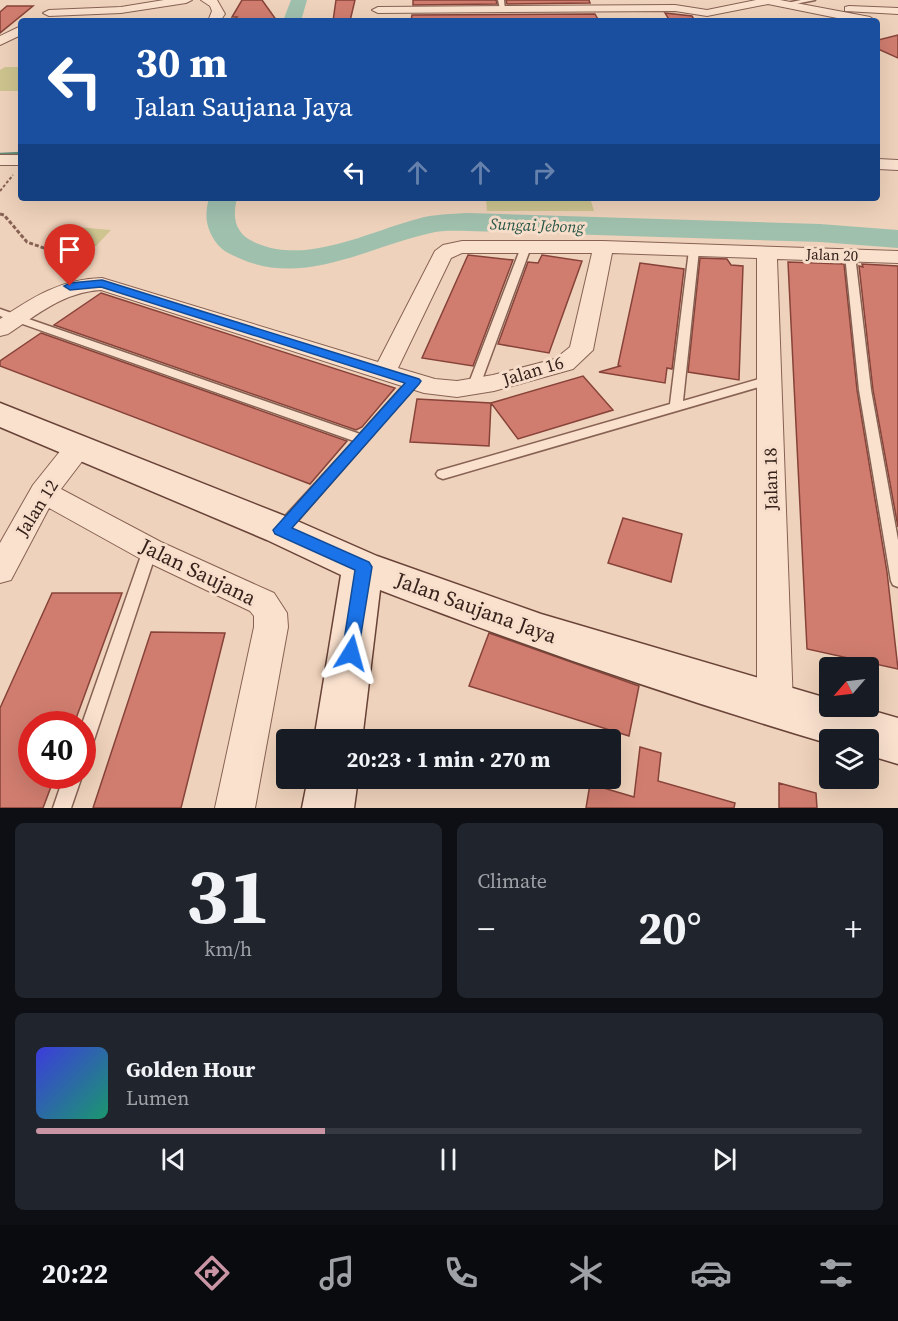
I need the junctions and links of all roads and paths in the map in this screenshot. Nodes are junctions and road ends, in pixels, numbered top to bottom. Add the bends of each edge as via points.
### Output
1 (62, 0) edge
2 (186, 0) edge
3 (207, 0) edge
4 (765, 0) edge
5 (782, 2) edge
6 (604, 4) edge
7 (810, 4) edge
8 (502, 5) edge
9 (378, 10) edge
10 (898, 11) edge
11 (49, 13) junction
12 (710, 17) edge
13 (42, 18) edge
14 (216, 18) edge
15 (859, 18) edge
16 (18, 33) edge
17 (0, 48) edge
18 (0, 160) edge
19 (18, 160) edge
20 (880, 164) edge
21 (898, 165) edge
22 (0, 213) edge
23 (526, 247) junction
24 (603, 247) junction
25 (694, 250) junction
26 (767, 252) junction
27 (850, 255) junction
28 (898, 257) edge
29 (70, 286) junction
30 (6, 320) edge
31 (385, 371) junction
32 (769, 380) junction
33 (414, 381) junction
34 (473, 388) junction
35 (676, 406) junction
36 (0, 414) edge
37 (362, 439) junction
38 (79, 447) junction
39 (443, 474) dead end
40 (43, 492) junction
41 (281, 530) junction
42 (150, 550) junction
43 (363, 567) junction
44 (0, 572) edge
45 (898, 581) edge
46 (775, 706) junction
47 (95, 711) edge
48 (340, 729) edge
49 (898, 741) edge
50 (69, 789) edge
51 (331, 789) edge
52 (62, 808) edge
53 (235, 808) edge
54 (328, 808) edge

1 - 11 street
2 - 11 street via 121,10
3 - 14 street via 217,7
4 - 5 street
4 - 12 street
5 - 7 street
6 - 8 street
6 - 12 street via 689,9
7 - 10 street
7 - 15 street
8 - 9 street
11 - 13 street
16 - 17 street
18 - 19 street
20 - 21 street
22 - 29 path via 27,242 77,263
23 - 24 street, Jalan 20
23 - 31 street, Jalan 20 via 462,246 442,255
23 - 34 lane
24 - 25 street, Jalan 20
24 - 34 street, Jalan 16 via 581,350 551,368
25 - 26 street, Jalan 20
25 - 35 lane
26 - 27 street, Jalan 20
26 - 32 street, Jalan 18
27 - 28 street, Jalan 20
27 - 45 lane via 865,390
29 - 30 street
29 - 31 street, Jalan 16 via 102,284
30 - 37 lane
31 - 33 street, Jalan 16
32 - 35 lane
32 - 46 street, Jalan 18
33 - 34 street, Jalan 16 via 433,387
33 - 37 lane
35 - 39 lane
36 - 38 main road, Jalan Saujana Jaya
37 - 41 lane
38 - 40 street, Jalan 12
38 - 41 main road, Jalan Saujana Jaya
40 - 42 street, Jalan Saujana
40 - 44 street, Jalan 12
41 - 43 main road, Jalan Saujana Jaya
42 - 47 lane
42 - 53 street, Jalan Saujana via 262,602 271,613
43 - 46 main road, Jalan Saujana Jaya via 539,632
43 - 48 main road
46 - 49 main road, Jalan Saujana Jaya
50 - 52 lane
51 - 54 main road

